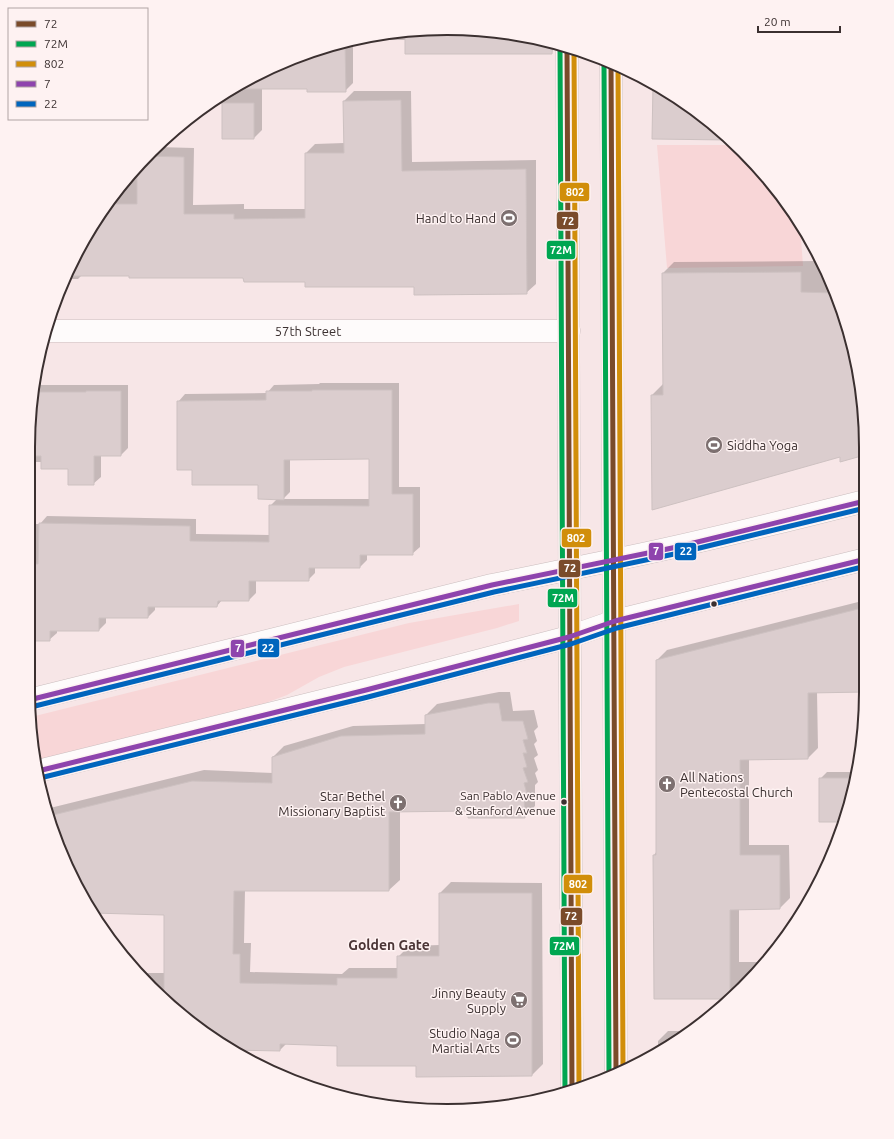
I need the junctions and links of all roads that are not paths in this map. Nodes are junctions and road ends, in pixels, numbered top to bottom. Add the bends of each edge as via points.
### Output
1 (567, 53) edge
2 (611, 69) edge
3 (52, 332) edge
4 (569, 332) junction
5 (859, 503) edge
6 (614, 560) junction
7 (859, 561) edge
8 (570, 568) junction
9 (615, 622) junction
10 (569, 637) junction
11 (35, 698) edge
12 (43, 770) edge
13 (616, 1068) edge
14 (572, 1084) edge

1 - 4 main road
2 - 6 main road
3 - 4 main road, 57th Street
4 - 8 main road
5 - 6 main road
6 - 8 main road
6 - 9 main road
7 - 9 main road
8 - 10 main road
8 - 11 main road
9 - 10 main road
9 - 13 main road
10 - 12 main road
10 - 14 main road

